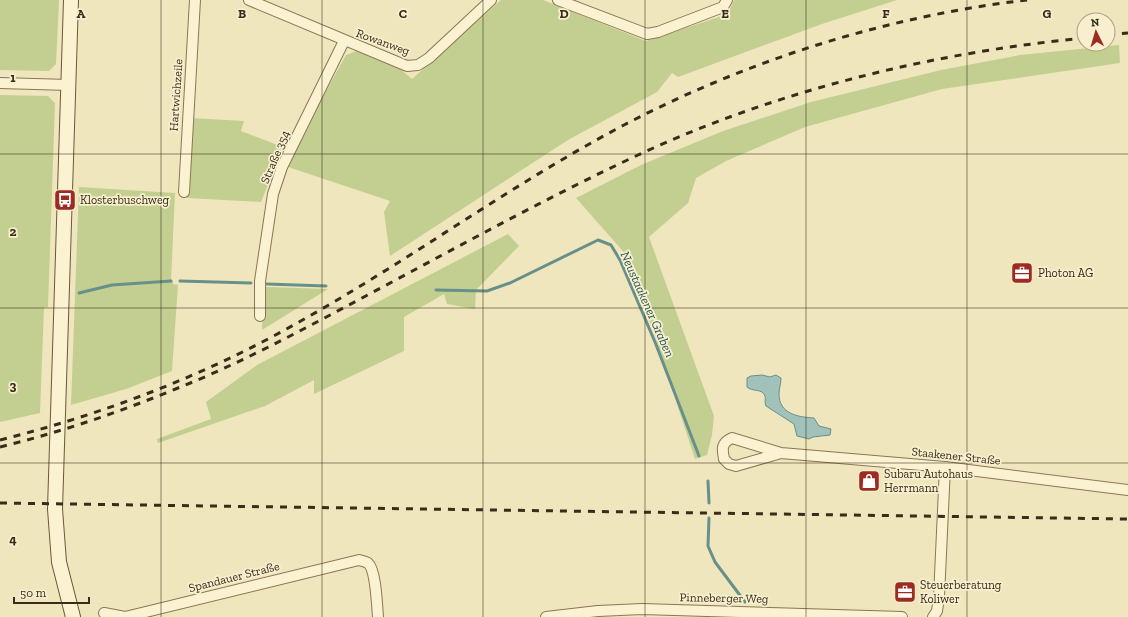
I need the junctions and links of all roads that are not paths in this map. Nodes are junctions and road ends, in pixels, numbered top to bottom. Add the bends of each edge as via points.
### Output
1 (71, 0) edge
2 (195, 0) edge
3 (249, 0) edge
4 (491, 0) edge
5 (558, 0) edge
6 (727, 0) edge
7 (344, 41) junction
8 (0, 84) edge
9 (69, 85) junction
10 (184, 192) dead end
11 (260, 316) dead end
12 (781, 453) junction
13 (945, 467) junction
14 (1128, 490) edge
15 (104, 613) dead end
16 (669, 613) edge
17 (73, 617) edge
18 (378, 617) edge
19 (546, 617) edge
20 (902, 617) edge
21 (933, 617) edge

1 - 9 street
2 - 10 street, Hartwichzeile
3 - 7 street, Rowanweg
4 - 7 street, Rowanweg via 418,66 407,66
5 - 6 street via 647,34 723,7
7 - 11 street, Straße 354 via 282,167 273,194 260,281
8 - 9 street
9 - 17 street via 55,509 56,541 62,579
12 - 12 street, Staakener Straße via 736,466 724,459 723,446 732,438
12 - 13 street, Staakener Straße
13 - 14 street, Staakener Straße
13 - 21 street via 940,597 938,611
15 - 18 street, Spandauer Straße via 125,617 359,560 366,561 373,573
16 - 19 street, Pinneberger Weg via 598,611
16 - 20 street, Pinneberger Weg

